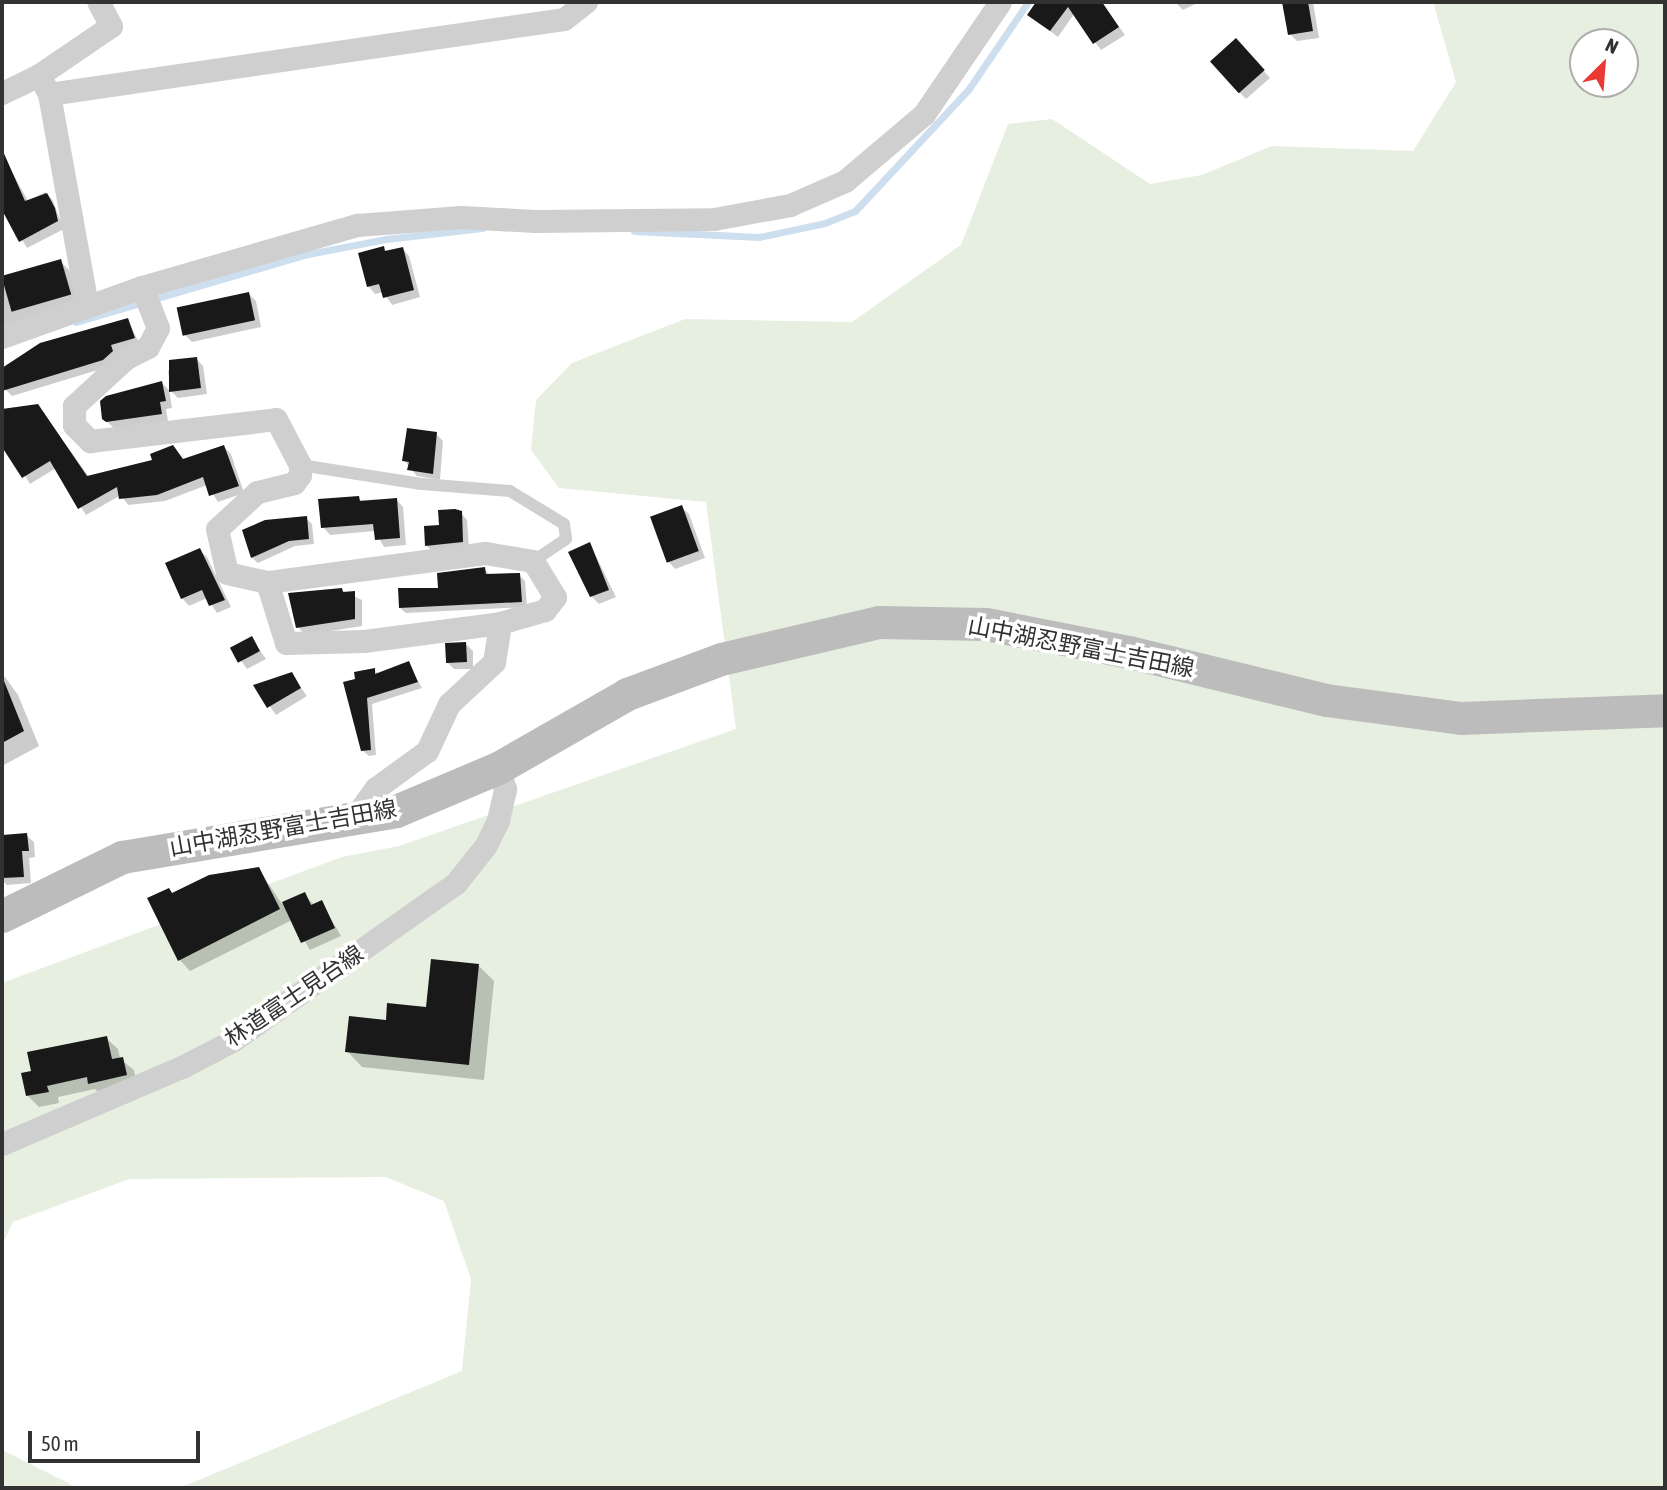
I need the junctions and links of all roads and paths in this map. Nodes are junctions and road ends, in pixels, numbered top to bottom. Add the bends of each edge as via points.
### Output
1 (98, 2) edge
2 (586, 2) edge
3 (1000, 2) edge
4 (44, 84) junction
5 (2, 93) edge
6 (142, 287) junction
7 (87, 305) junction
8 (2, 337) edge
9 (300, 465) junction
10 (533, 561) junction
11 (267, 583) junction
12 (500, 623) junction
13 (1665, 710) edge
14 (498, 768) junction
15 (354, 818) junction
16 (20, 902) edge
17 (2, 1144) edge

1 - 4 street via 111,26
2 - 4 street via 564,19
3 - 6 street via 924,114 845,181 790,205 714,219 461,217 357,225
4 - 5 street
4 - 7 street
6 - 7 street
6 - 9 street via 158,328 148,347 125,358 74,406 74,425 90,441 276,419
7 - 8 street
9 - 10 lane via 449,487 510,491 564,524 566,539
9 - 11 street via 294,483 257,492 217,529 227,573
10 - 11 street via 485,552
10 - 12 street via 555,597 545,610
11 - 12 street via 286,643 364,641
12 - 15 street via 494,662 449,704 427,751 376,788
13 - 14 main road, 山中湖忍野富士吉田線 via 1461,718 1326,701 1129,652 986,624 879,622 722,659 627,694
14 - 15 main road, 山中湖忍野富士吉田線 via 396,811
14 - 17 street, 林道富士見台線 via 505,789 498,820 486,845 456,883 232,1041
15 - 16 main road, 山中湖忍野富士吉田線 via 121,857

